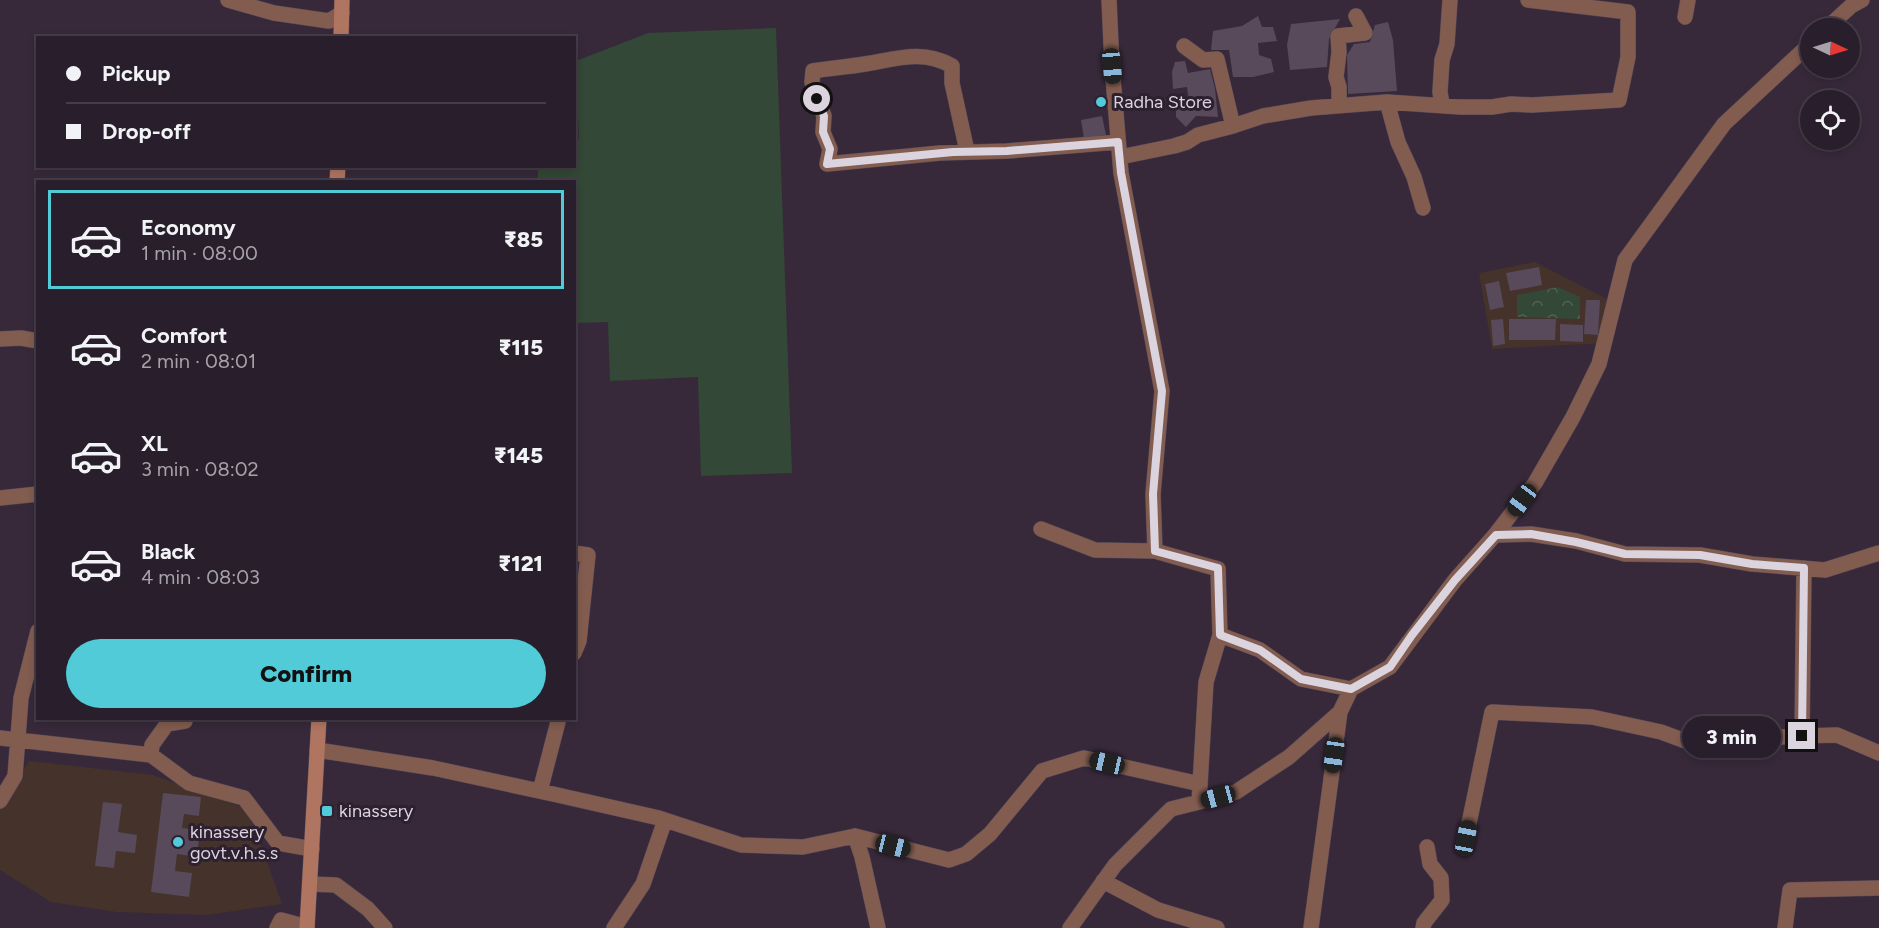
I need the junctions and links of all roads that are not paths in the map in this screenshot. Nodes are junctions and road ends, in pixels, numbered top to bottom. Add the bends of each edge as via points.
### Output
1 (228, 0) edge
2 (1109, 0) edge
3 (1450, 0) edge
4 (1528, 0) edge
5 (1688, 0) edge
6 (1862, 0) edge
7 (342, 7) edge
8 (1356, 16) dead end
9 (1685, 17) dead end
10 (1838, 18) edge
11 (341, 36) edge
12 (1184, 46) dead end
13 (1800, 53) edge
14 (1388, 102) junction
15 (1442, 104) junction
16 (1339, 106) junction
17 (1233, 126) junction
18 (1119, 150) junction
19 (967, 151) junction
20 (1423, 208) dead end
21 (0, 339) edge
22 (36, 341) edge
23 (36, 494) edge
24 (0, 498) edge
25 (1041, 530) dead end
26 (1496, 535) junction
27 (1155, 551) junction
28 (576, 553) edge
29 (1879, 553) edge
30 (1804, 568) junction
31 (1220, 635) junction
32 (36, 639) edge
33 (576, 648) edge
34 (1351, 689) junction
35 (1340, 712) junction
36 (185, 720) edge
37 (318, 720) edge
38 (558, 720) edge
39 (1802, 736) junction
40 (0, 738) edge
41 (19, 740) junction
42 (317, 750) junction
43 (1879, 753) edge
44 (151, 755) junction
45 (1200, 784) junction
46 (540, 791) junction
47 (0, 801) edge
48 (1199, 802) junction
49 (664, 820) junction
50 (855, 836) junction
51 (1466, 838) dead end
52 (1427, 847) dead end
53 (312, 849) junction
54 (1103, 881) junction
55 (310, 884) junction
56 (1879, 888) edge
57 (277, 928) edge
58 (307, 928) edge
59 (385, 928) edge
60 (614, 928) edge
61 (878, 928) edge
62 (1070, 928) edge
63 (1217, 928) edge
64 (1311, 928) edge
65 (1424, 928) edge
66 (1785, 928) edge

1 - 7 street via 274,13 329,21
2 - 18 street
3 - 15 street via 1442,60
4 - 15 street via 1628,12 1628,57 1619,100 1491,107
5 - 9 street
6 - 10 street
7 - 11 main road
8 - 16 street via 1365,33 1338,36
12 - 17 street via 1203,60 1217,59
13 - 26 street via 1724,124 1625,260 1599,364 1535,483
14 - 15 street
14 - 16 street
14 - 20 street via 1398,142
16 - 17 street via 1263,116
17 - 18 street via 1174,146
18 - 19 street
18 - 27 street via 1162,391 1153,494
19 - 19 street via 827,164 830,149 812,82 813,70 888,58 938,58 952,66
21 - 22 street
23 - 24 street
25 - 27 street via 1095,550
26 - 30 street via 1531,534 1625,554 1700,555
26 - 34 street via 1455,580 1390,667
27 - 31 street via 1218,568
28 - 33 street via 588,555
29 - 30 street via 1825,570
30 - 39 street
31 - 34 street via 1260,650 1301,679
31 - 45 street via 1206,682
32 - 41 street via 21,698
34 - 35 street
35 - 48 street via 1289,757 1236,792
35 - 64 street
36 - 44 street via 167,724 152,746
37 - 42 main road
38 - 46 street
39 - 43 street via 1837,735
39 - 51 street via 1688,742 1592,717 1492,712
40 - 41 street
41 - 44 street
41 - 47 street via 15,776
42 - 46 street via 433,768
42 - 53 main road
44 - 53 street via 189,783 244,798 278,843
45 - 48 street
45 - 50 street via 1084,758 1042,771 990,834 966,854 950,860
46 - 49 street
48 - 54 street via 1171,809
49 - 50 street via 741,845 803,847
49 - 60 street via 643,884
50 - 61 street
52 - 65 street via 1430,864 1441,878 1442,900
53 - 55 main road
54 - 62 street
54 - 63 street via 1158,910
55 - 58 main road
55 - 59 street via 336,885 368,909
56 - 66 street via 1790,890
57 - 58 street via 281,920

